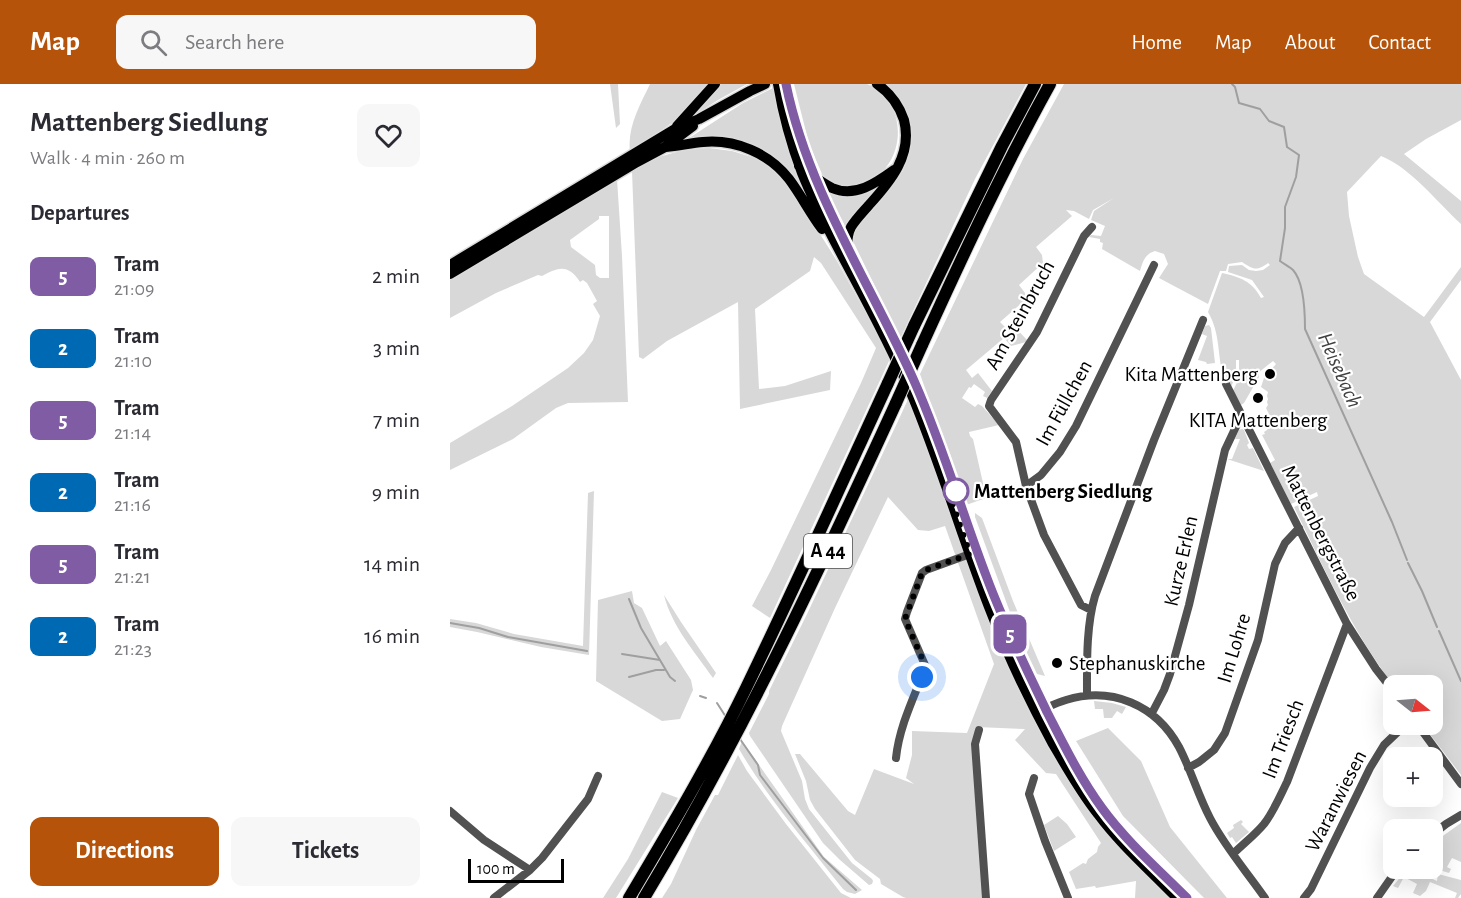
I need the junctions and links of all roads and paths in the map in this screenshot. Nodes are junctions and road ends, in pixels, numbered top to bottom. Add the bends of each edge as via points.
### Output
1 (715, 84) edge
2 (765, 84) edge
3 (877, 84) edge
4 (1035, 84) edge
5 (1050, 84) edge
6 (779, 89) edge
7 (699, 119) junction
8 (675, 129) junction
9 (665, 147) junction
10 (799, 165) junction
11 (898, 168) junction
12 (603, 177) junction
13 (1092, 227) dead end
14 (833, 240) junction
15 (450, 265) edge
16 (1154, 265) dead end
17 (450, 274) edge
18 (852, 274) junction
19 (1203, 320) dead end
20 (1226, 384) dead end
21 (1241, 416) junction
22 (1026, 486) junction
23 (1299, 528) junction
24 (970, 554) junction
25 (1091, 610) junction
26 (1347, 624) junction
27 (1383, 678) edge
28 (750, 693) junction
29 (1087, 695) junction
30 (1036, 712) junction
31 (1152, 713) junction
32 (979, 730) dead end
33 (1394, 735) edge
34 (1425, 735) edge
35 (896, 758) dead end
36 (1188, 768) junction
37 (598, 776) dead end
38 (1034, 778) dead end
39 (1461, 784) edge
40 (450, 811) edge
41 (1461, 815) edge
42 (1443, 826) edge
43 (1233, 854) junction
44 (530, 870) junction
45 (1390, 879) edge
46 (494, 898) edge
47 (629, 898) edge
48 (644, 898) edge
49 (986, 898) edge
50 (1068, 898) edge
51 (1177, 898) edge
52 (1265, 898) edge
53 (1304, 898) edge
54 (1377, 898) edge

1 - 8 main road
2 - 7 main road
3 - 11 main road via 894,99 906,127 905,150
4 - 28 highway, A 44, bridge via 914,326
5 - 28 highway, A 44, bridge via 980,221 827,552
6 - 10 main road
7 - 8 main road
7 - 9 main road
8 - 12 main road
9 - 12 main road
9 - 14 main road via 723,142 761,155 787,177
10 - 11 main road via 830,187 847,191 868,187
10 - 14 main road
11 - 18 main road via 852,226 848,246
12 - 15 main road
12 - 17 main road
13 - 22 street, Am Steinbruch via 1037,332 989,406 1016,442
14 - 18 main road
16 - 22 street, Im Füllchen via 1060,452
18 - 24 main road via 912,396
19 - 25 street
20 - 21 street, Mattenbergstraße
21 - 23 street, Mattenbergstraße
21 - 31 street, Kurze Erlen via 1225,450 1170,674
22 - 25 street via 1044,535 1076,597
23 - 26 street, Mattenbergstraße
23 - 36 street, Im Lohre via 1285,543 1275,564 1258,640 1225,733 1214,750
24 - 30 main road via 1004,644
24 - 35 street via 922,573 907,612 905,619 925,665 902,728
25 - 29 street
26 - 27 street, Mattenbergstraße
26 - 43 street, Im Triesch via 1287,782 1260,828
28 - 47 highway, A 44
28 - 48 highway, A 44 via 723,760
29 - 30 street
29 - 31 street via 1126,700
30 - 51 main road via 1098,814
31 - 36 street via 1171,734
32 - 49 street via 975,744
33 - 53 street, Waranwiesen via 1370,768
34 - 39 street
36 - 43 street via 1212,821
37 - 44 street via 588,799
38 - 50 street via 1029,794
40 - 44 street via 484,840
41 - 42 street
43 - 52 street
44 - 46 street
45 - 54 street

